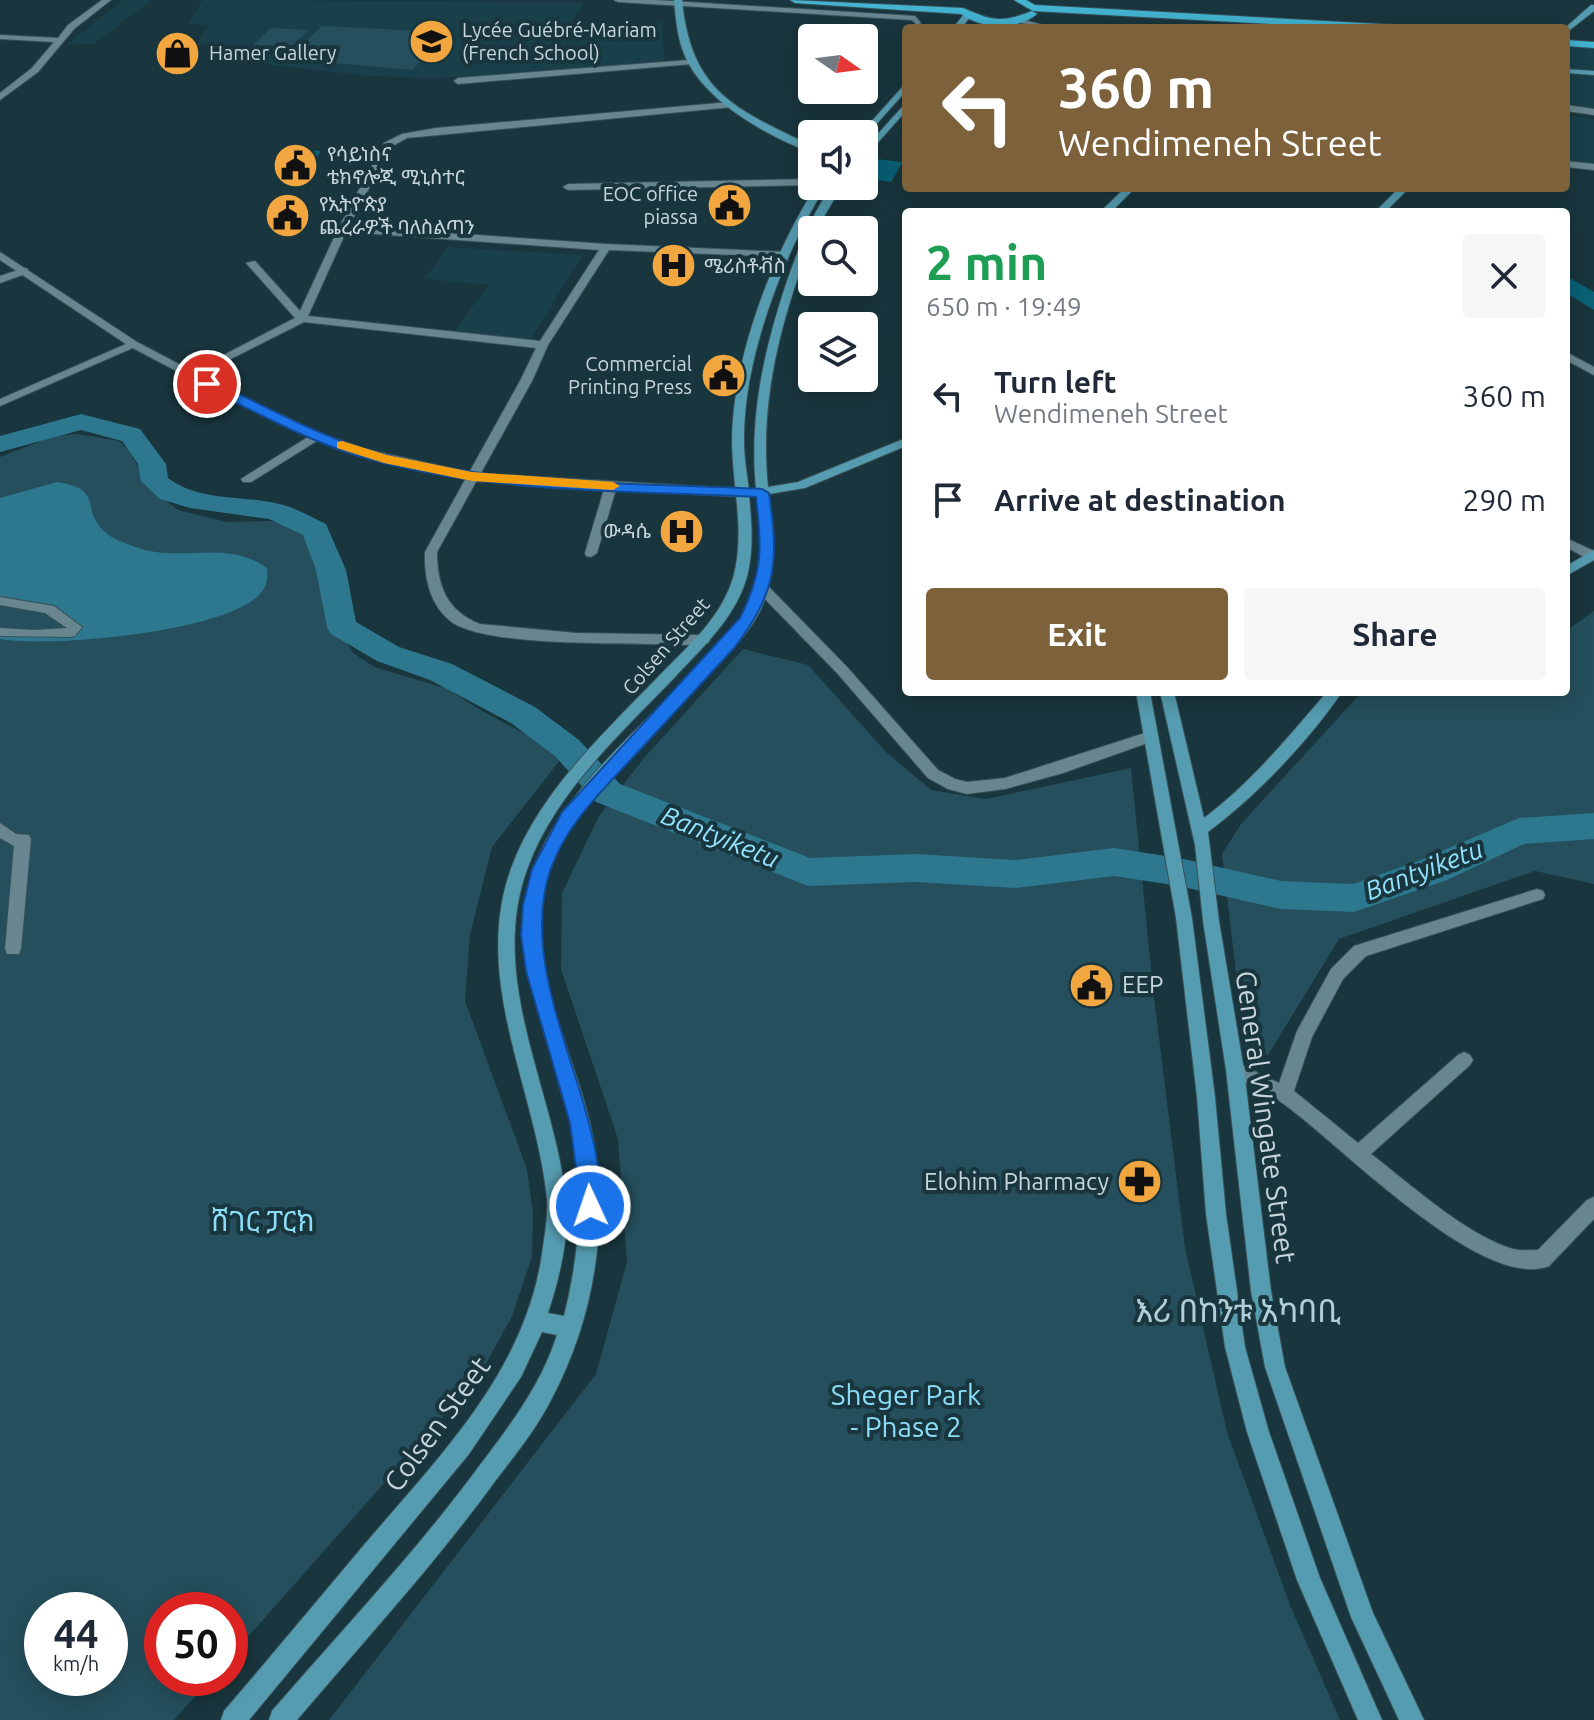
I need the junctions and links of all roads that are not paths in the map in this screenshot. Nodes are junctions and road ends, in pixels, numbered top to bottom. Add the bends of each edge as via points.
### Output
1 (107, 0) edge
2 (618, 0) edge
3 (795, 0) edge
4 (895, 0) edge
5 (1020, 0) edge
6 (678, 2) edge
7 (1594, 7) edge
8 (930, 8) junction
9 (966, 8) edge
10 (1032, 11) junction
11 (917, 23) dead end
12 (955, 24) edge
13 (979, 24) edge
14 (1021, 24) edge
15 (1196, 24) edge
16 (1312, 24) edge
17 (1570, 30) edge
18 (1570, 35) edge
19 (0, 37) edge
20 (1594, 38) edge
21 (58, 40) junction
22 (1570, 43) edge
23 (1594, 45) edge
24 (689, 62) junction
25 (1570, 71) edge
26 (1594, 73) edge
27 (458, 81) dead end
28 (0, 87) edge
29 (11, 89) junction
30 (902, 91) edge
31 (0, 97) edge
32 (730, 105) junction
33 (1570, 109) edge
34 (902, 111) edge
35 (1594, 112) edge
36 (877, 120) edge
37 (878, 139) edge
38 (798, 142) edge
39 (1570, 164) edge
40 (1594, 167) edge
41 (798, 182) edge
42 (568, 187) dead end
43 (1126, 192) edge
44 (1400, 192) edge
45 (825, 200) edge
46 (1109, 208) edge
47 (1384, 208) edge
48 (810, 216) edge
49 (343, 229) junction
50 (798, 233) edge
51 (606, 247) junction
52 (798, 247) edge
53 (785, 254) junction
54 (0, 255) edge
55 (251, 263) dead end
56 (24, 271) junction
57 (0, 280) edge
58 (302, 319) junction
59 (133, 344) junction
60 (543, 345) junction
61 (1570, 357) edge
62 (1594, 372) edge
63 (191, 375) junction
64 (0, 403) edge
65 (316, 436) junction
66 (902, 444) edge
67 (472, 477) junction
68 (247, 479) dead end
69 (611, 486) junction
70 (743, 493) junction
71 (762, 493) junction
72 (1570, 544) edge
73 (591, 553) dead end
74 (1593, 555) edge
75 (1570, 569) edge
76 (763, 589) junction
77 (0, 601) edge
78 (0, 632) edge
79 (703, 640) junction
80 (1144, 696) edge
81 (1168, 696) edge
82 (1332, 696) edge
83 (628, 719) joint
84 (1151, 736) junction
85 (574, 794) junction
86 (0, 829) edge
87 (1201, 838) junction
88 (1537, 895) dead end
89 (0, 937) edge
90 (1464, 1060) dead end
91 (1235, 1070) junction
92 (1284, 1094) junction
93 (1359, 1153) junction
94 (1594, 1206) edge
95 (538, 1321) junction
96 (570, 1328) junction
97 (233, 1720) edge
98 (281, 1720) edge
99 (1370, 1720) edge
100 (1412, 1720) edge

1 - 21 street
2 - 6 street
3 - 8 main road
4 - 9 main road
5 - 10 main road
6 - 11 street via 911,18
6 - 24 main road
7 - 17 main road
8 - 9 main road
8 - 12 main road
9 - 13 main road
10 - 14 main road
10 - 15 main road
10 - 16 main road
13 - 14 main road
18 - 20 main road
19 - 21 street
21 - 29 street via 35,70
22 - 23 main road
24 - 27 street
24 - 32 main road
25 - 26 main road
28 - 29 street
29 - 31 street
30 - 36 main road
32 - 38 main road
32 - 49 street via 405,136 382,152
33 - 35 street
34 - 37 main road
39 - 40 street
41 - 42 street
43 - 46 main road
44 - 47 main road
45 - 48 main road
49 - 51 street
49 - 58 street
50 - 53 main road, Colsen Street
51 - 53 street
51 - 60 street
52 - 71 main road via 759,404
53 - 70 main road, Colsen Street via 748,361 740,403
54 - 56 street
55 - 58 street
56 - 57 street
56 - 59 street
58 - 60 street
58 - 63 street
59 - 63 street
59 - 64 street
60 - 67 street
61 - 62 street
63 - 65 street
65 - 67 street via 384,459
65 - 68 street
66 - 71 main road via 801,485
67 - 69 street
67 - 79 street via 431,552 429,576 461,622 521,633
69 - 70 street
69 - 73 street
70 - 71 main road
70 - 79 main road, Colsen Street via 746,547 739,583
71 - 76 main road via 768,535
72 - 74 street
74 - 75 main road
76 - 84 street via 933,774 949,784 969,789 997,786
76 - 85 main road via 729,643 652,725
77 - 78 street via 49,609 75,627 70,633
79 - 83 main road, Colsen Street
80 - 84 main road
81 - 87 main road, General Wingate Street
82 - 87 main road
83 - 85 main road, Colsen Steet
84 - 99 main road via 1184,918 1235,1347 1309,1580
85 - 95 main road, Colsen Steet via 538,825 519,868 505,945 519,1044 557,1202 551,1276
85 - 96 main road via 542,869 531,935 590,1181 584,1280
86 - 89 street via 13,840 23,839 13,949
87 - 91 main road, General Wingate Street
88 - 92 street via 1360,951 1337,974 1303,1036
90 - 93 street
91 - 92 street
91 - 100 main road, General Wingate Street via 1275,1367 1363,1617
92 - 93 street
93 - 94 street via 1438,1217 1514,1259 1542,1259
95 - 96 main road
95 - 97 main road, Colsen Steet via 494,1402
96 - 98 main road via 551,1379 447,1531

